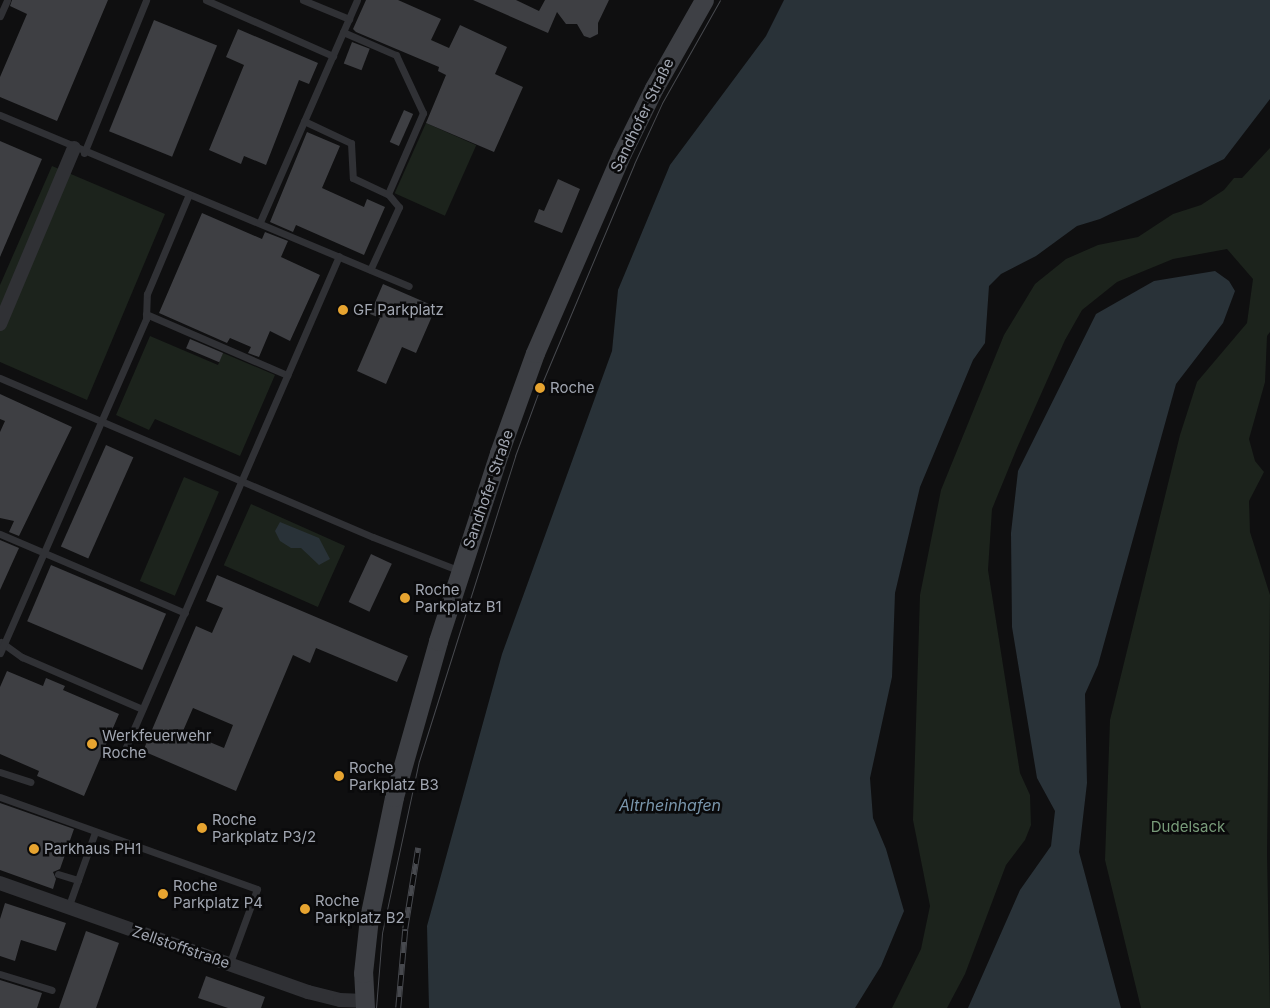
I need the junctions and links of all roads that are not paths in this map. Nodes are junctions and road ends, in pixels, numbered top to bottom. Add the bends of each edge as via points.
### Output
1 (7, 0) edge
2 (146, 0) edge
3 (206, 0) edge
4 (303, 0) edge
5 (357, 0) edge
6 (704, 0) edge
7 (0, 16) edge
8 (349, 19) junction
9 (343, 32) junction
10 (333, 56) junction
11 (0, 115) edge
12 (304, 121) junction
13 (79, 150) junction
14 (189, 194) junction
15 (388, 194) junction
16 (260, 222) junction
17 (338, 256) junction
18 (370, 270) junction
19 (409, 286) dead end
20 (146, 314) junction
21 (0, 324) edge
22 (287, 375) junction
23 (0, 378) edge
24 (100, 422) junction
25 (242, 481) junction
26 (0, 534) edge
27 (43, 552) junction
28 (460, 571) junction
29 (185, 613) junction
30 (2, 643) edge
31 (0, 653) edge
32 (142, 709) junction
33 (126, 747) dead end
34 (0, 772) edge
35 (30, 782) dead end
36 (0, 797) edge
37 (95, 832) junction
38 (58, 874) dead end
39 (78, 880) junction
40 (0, 883) edge
41 (68, 908) junction
42 (230, 964) junction
43 (0, 974) edge
44 (52, 990) dead end
45 (365, 1004) edge

1 - 7 lane
2 - 13 lane
3 - 10 lane
4 - 8 lane
5 - 8 lane
6 - 28 street, Sandhofer Straße via 654,88 570,270 522,389
8 - 9 lane
9 - 10 lane
9 - 15 lane via 396,55 423,113
10 - 12 lane
11 - 13 lane
12 - 15 lane via 351,143 353,178
12 - 16 lane
13 - 14 lane
13 - 21 street
14 - 16 lane
14 - 20 lane via 146,294
15 - 18 lane via 399,207
16 - 17 lane
17 - 18 lane
17 - 22 lane
18 - 19 lane
20 - 22 lane
20 - 24 lane
22 - 25 lane
23 - 24 lane
24 - 25 lane
24 - 27 lane
25 - 28 lane
25 - 29 lane
26 - 27 lane
27 - 29 lane
27 - 30 lane
28 - 45 street, Sandhofer Straße via 392,806 369,918 363,973
29 - 32 lane
30 - 31 lane
30 - 32 lane via 22,658
32 - 33 lane
34 - 35 lane
36 - 37 lane
37 - 39 lane
37 - 42 lane via 257,889
38 - 39 lane
39 - 41 lane
40 - 41 street, Zellstoffstraße
41 - 42 street, Zellstoffstraße
42 - 45 street, Zellstoffstraße via 308,992
43 - 44 lane

